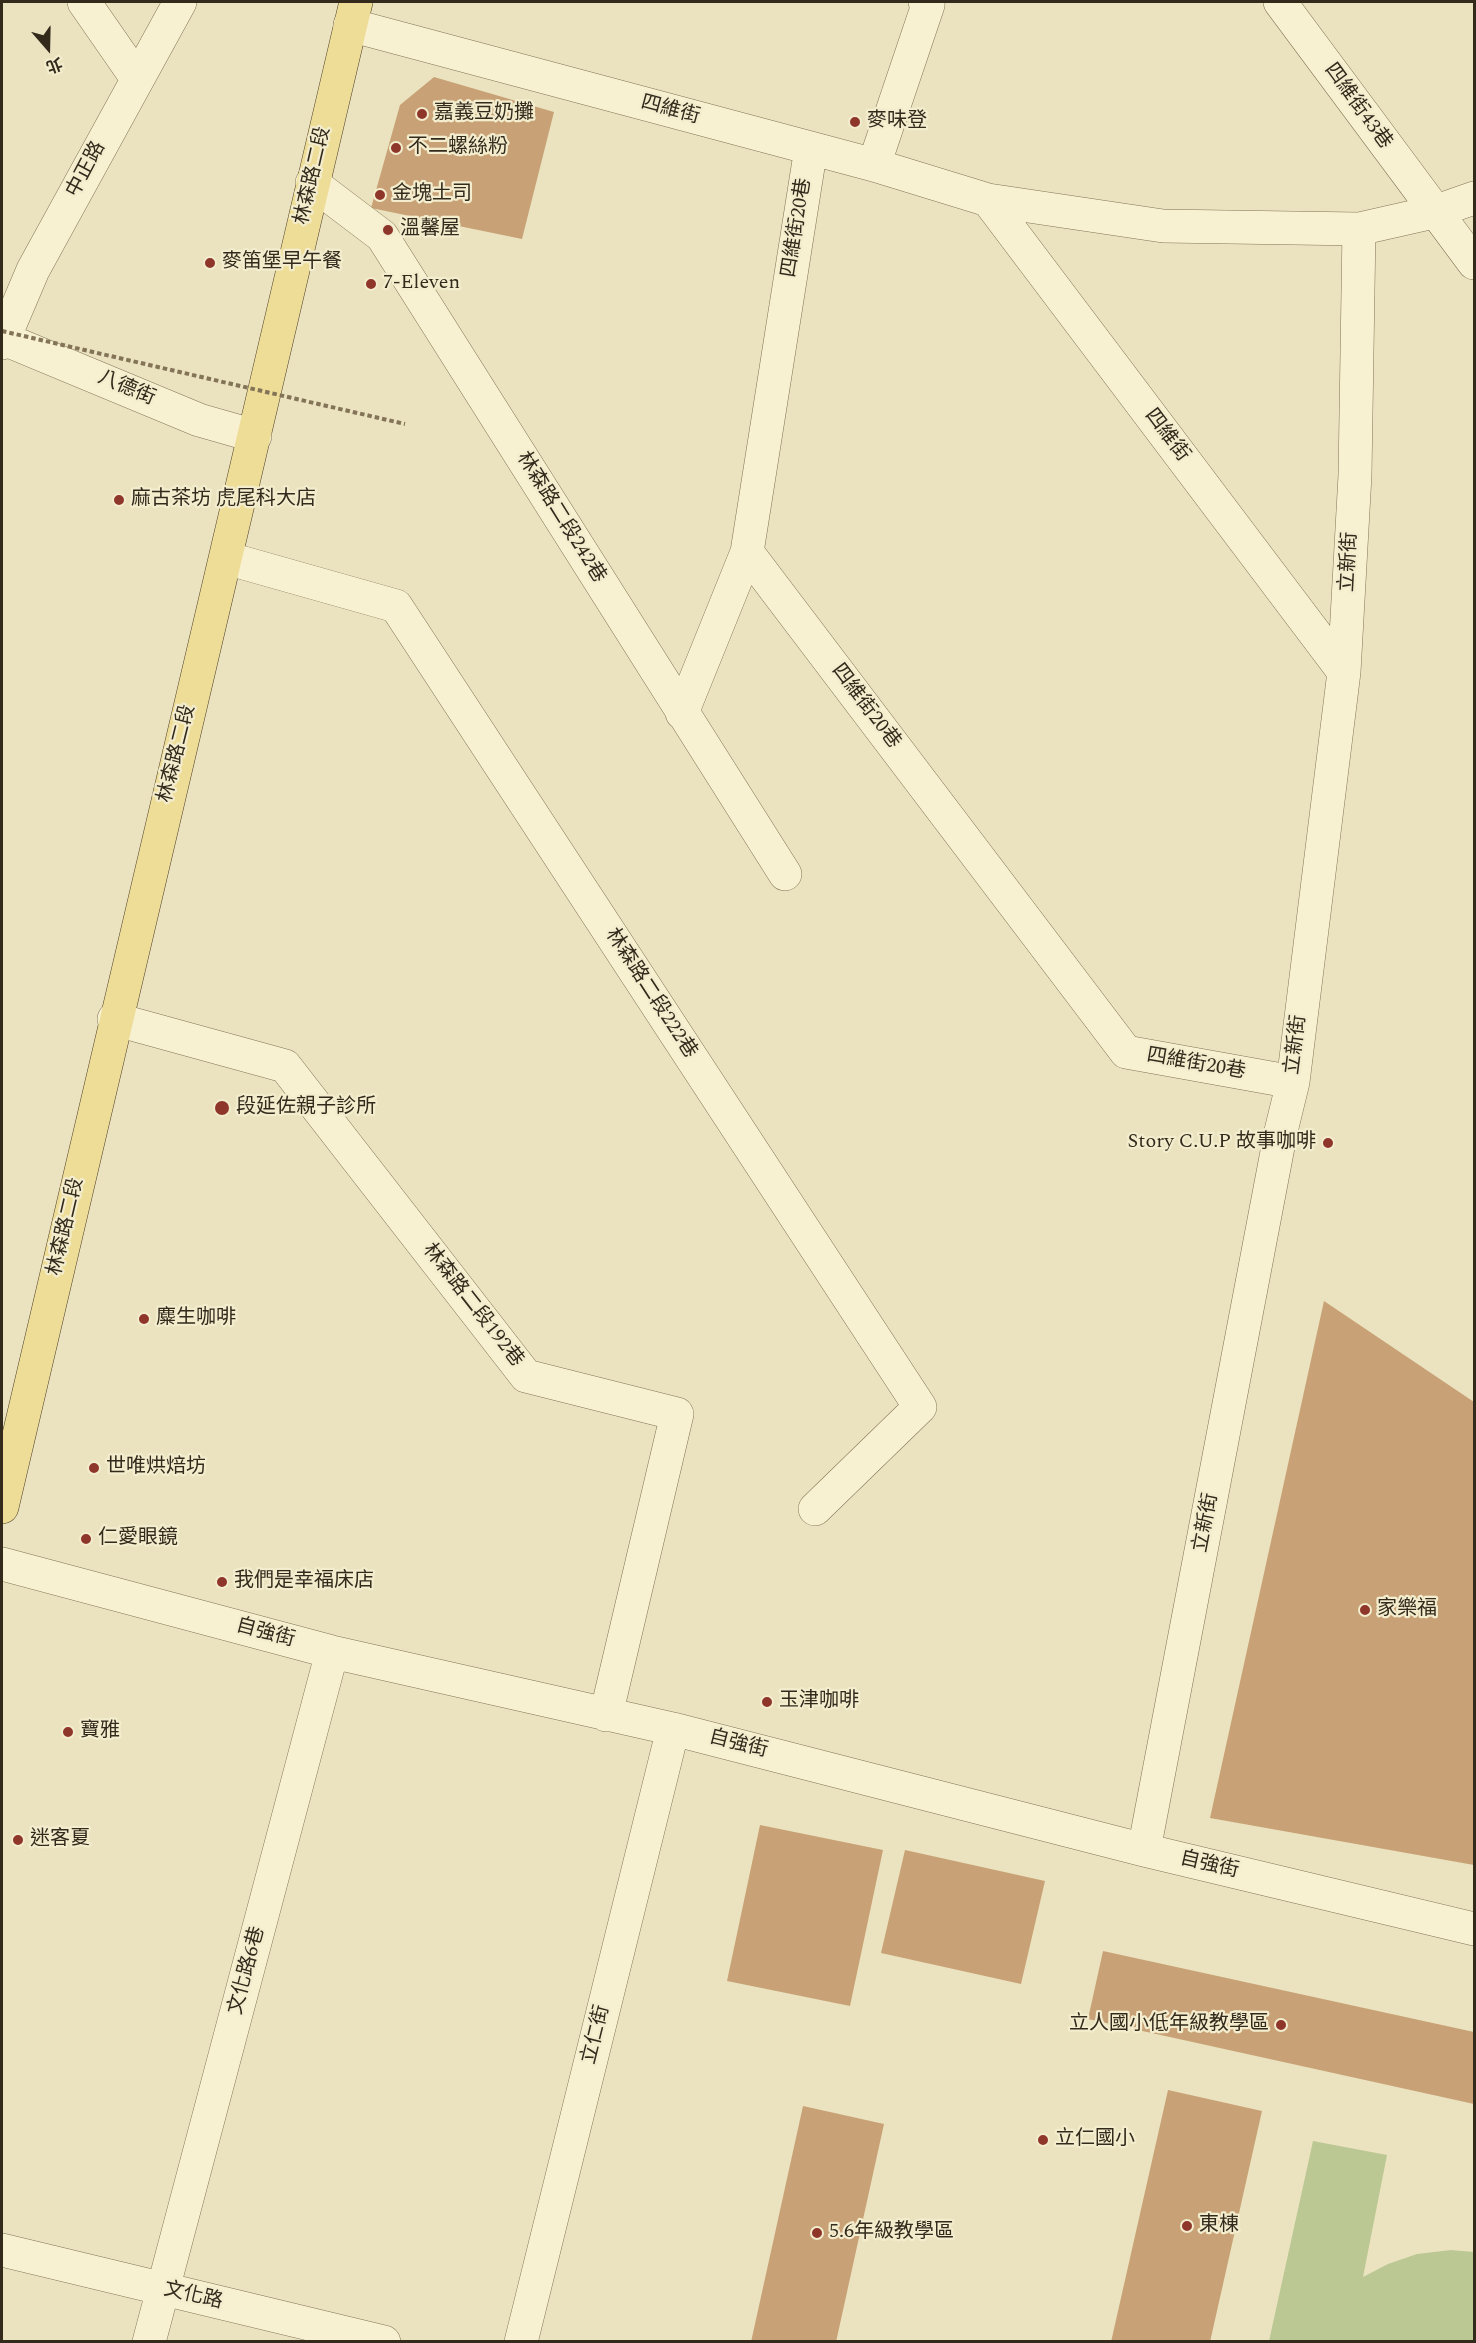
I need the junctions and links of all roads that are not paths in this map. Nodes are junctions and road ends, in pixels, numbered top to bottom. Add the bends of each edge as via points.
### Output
1 (84, 2) edge
2 (180, 2) edge
3 (926, 2) edge
4 (1280, 2) edge
5 (353, 13) edge
6 (136, 77) junction
7 (811, 148) junction
8 (874, 165) junction
9 (312, 183) junction
10 (1474, 198) edge
11 (988, 200) junction
12 (1434, 212) junction
13 (1359, 229) junction
14 (1474, 263) edge
15 (2, 337) edge
16 (255, 436) junction
17 (747, 552) junction
18 (226, 558) junction
19 (1344, 672) junction
20 (682, 713) junction
21 (785, 874) dead end
22 (114, 1019) junction
23 (1293, 1082) junction
24 (2, 1507) edge
25 (815, 1509) dead end
26 (2, 1564) edge
27 (332, 1652) junction
28 (606, 1715) junction
29 (673, 1729) junction
30 (1144, 1851) junction
31 (1474, 1929) edge
32 (2, 2250) edge
33 (164, 2291) junction
34 (148, 2342) edge
35 (384, 2342) edge
36 (521, 2342) edge

1 - 6 street
2 - 6 street, 中正路
3 - 8 street
4 - 12 street, 四維街43巷
5 - 7 street, 四維街
5 - 9 main road, 林森路二段
6 - 15 street, 中正路 via 33,270
7 - 8 street, 四維街
7 - 17 street, 四維街20巷
8 - 11 street, 四維街
9 - 16 main road, 林森路二段
9 - 20 street, 林森路二段242巷 via 382,236
10 - 12 street, 四維街
11 - 13 street, 四維街 via 1163,226
11 - 19 street, 四維街
12 - 13 street, 四維街
12 - 14 street, 四維街43巷
13 - 19 street, 立新街 via 1355,475
15 - 16 street, 八德街 via 199,420
16 - 18 main road, 林森路二段
17 - 20 street
17 - 23 street, 四維街20巷 via 1126,1052
18 - 22 main road, 林森路二段
18 - 25 street, 林森路二段222巷 via 396,606 921,1407
19 - 23 street, 立新街
20 - 21 street, 林森路二段242巷
22 - 24 main road, 林森路二段
22 - 28 street, 林森路二段192巷 via 285,1066 526,1376 677,1414
23 - 30 street, 立新街
26 - 27 street, 自強街
27 - 28 street, 自強街
27 - 33 street, 文化路6巷
28 - 29 street, 自強街
29 - 30 street, 自強街
29 - 36 street, 立仁街
30 - 31 street, 自強街
32 - 33 street, 文化路
33 - 34 street, 文化路6巷
33 - 35 street, 文化路

